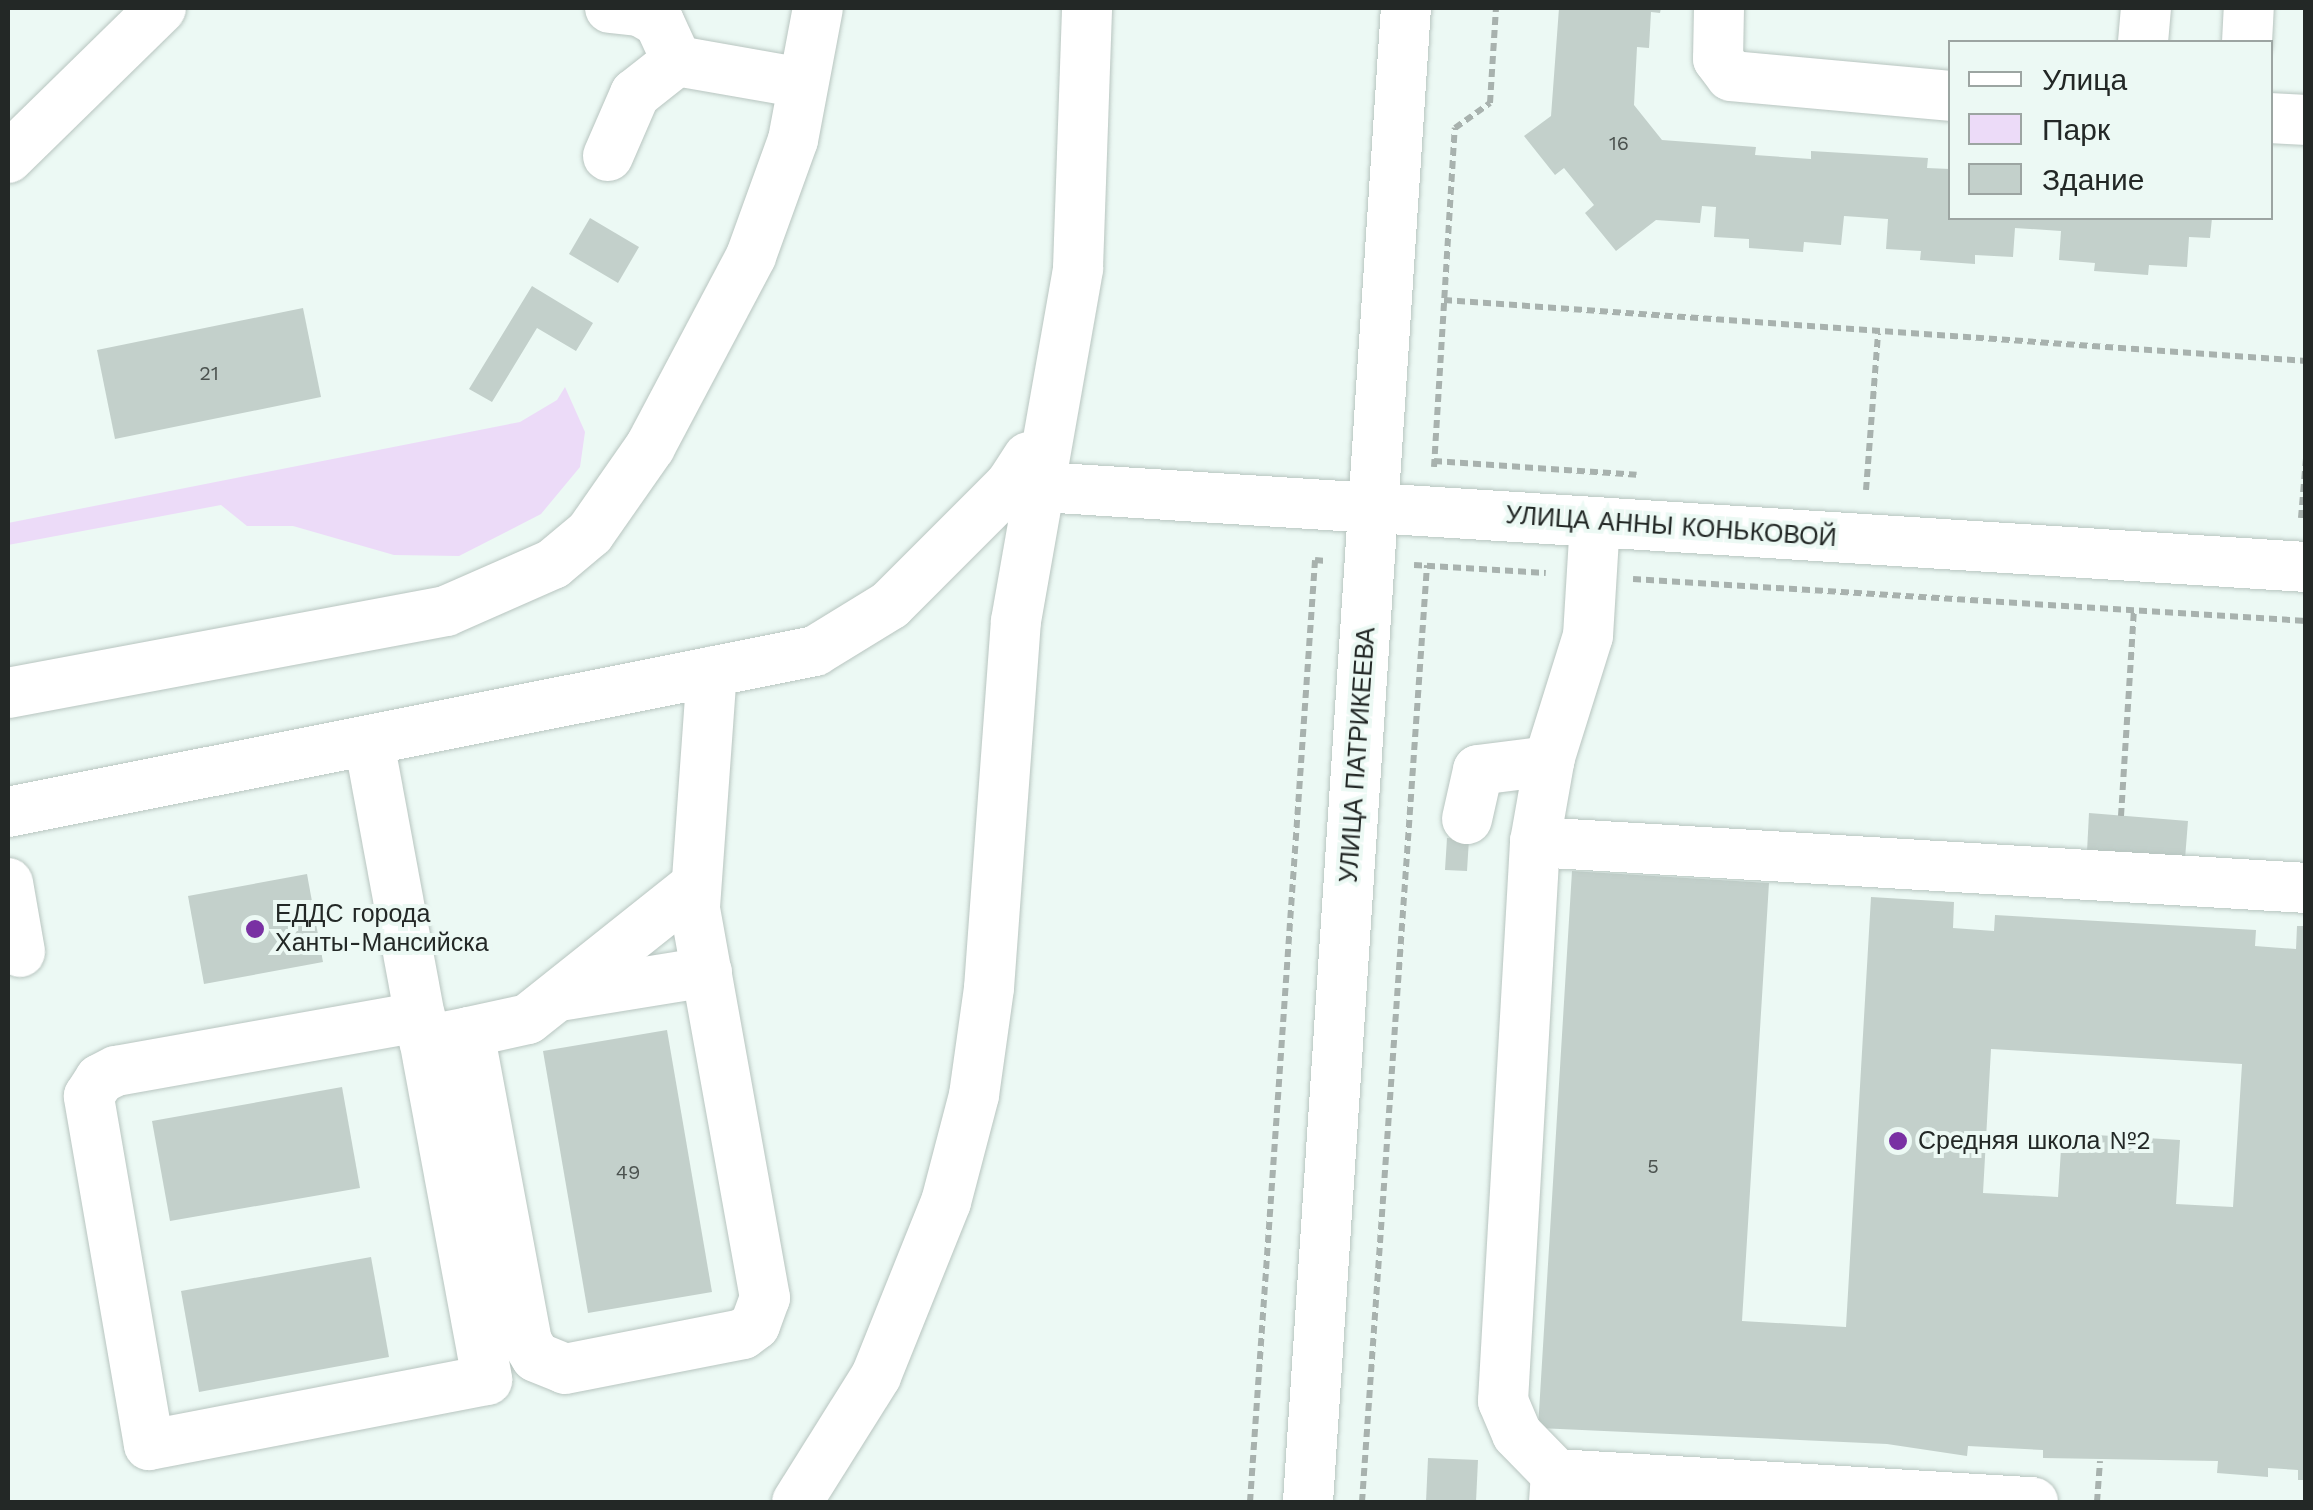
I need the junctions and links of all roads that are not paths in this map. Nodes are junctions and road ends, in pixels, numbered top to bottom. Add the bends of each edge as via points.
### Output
1 (161, 8) edge
2 (610, 8) edge
3 (818, 8) edge
4 (1087, 8) edge
5 (1406, 8) edge
6 (1718, 8) edge
7 (2146, 8) edge
8 (2250, 8) edge
9 (2143, 40) edge
10 (2247, 40) edge
11 (678, 61) junction
12 (803, 84) junction
13 (1948, 96) edge
14 (2273, 118) edge
15 (2306, 120) edge
16 (608, 156) dead end
17 (8, 158) edge
18 (1023, 487) junction
19 (1374, 508) junction
20 (1596, 522) junction
21 (2304, 542) edge
22 (712, 672) junction
23 (8, 693) edge
24 (369, 742) junction
25 (1550, 761) junction
26 (8, 812) edge
27 (1467, 819) dead end
28 (1535, 842) junction
29 (8, 884) edge
30 (695, 886) junction
31 (2306, 888) edge
32 (20, 952) dead end
33 (707, 972) junction
34 (554, 997) junction
35 (438, 1030) junction
36 (1555, 1488) edge
37 (796, 1502) edge
38 (1308, 1502) edge
39 (2033, 1502) edge

1 - 17 street
2 - 11 street via 640,11 658,22
3 - 12 street
4 - 18 street via 1078,268 1052,396
5 - 19 street, УЛИЦА ПАТРИКЕЕВА
6 - 13 street via 1718,59 1731,76
7 - 9 street
8 - 10 street
11 - 12 street
11 - 16 street via 634,94
12 - 23 street via 793,140 751,256 650,446 590,532 553,564 446,611
14 - 15 street
18 - 19 street, УЛИЦА АННЫ КОНЬКОВОЙ
18 - 22 street via 850,633 815,651
18 - 37 street via 989,988 964,1146 876,1376
19 - 20 street, УЛИЦА АННЫ КОНЬКОВОЙ
19 - 38 street, УЛИЦА ПАТРИКЕЕВА
20 - 21 street, УЛИЦА АННЫ КОНЬКОВОЙ via 2138,556
20 - 25 street via 1588,636
22 - 24 street
22 - 30 street
24 - 26 street
24 - 35 street
25 - 27 street via 1478,770
25 - 28 street
28 - 31 street
28 - 36 street via 1503,1401
29 - 32 street
30 - 33 street
30 - 34 street
33 - 34 street
33 - 35 street via 765,1298 764,1312 743,1334 564,1369 536,1357
34 - 35 street via 528,1019
35 - 35 street via 116,1071 89,1096 149,1446 486,1380
36 - 39 street

